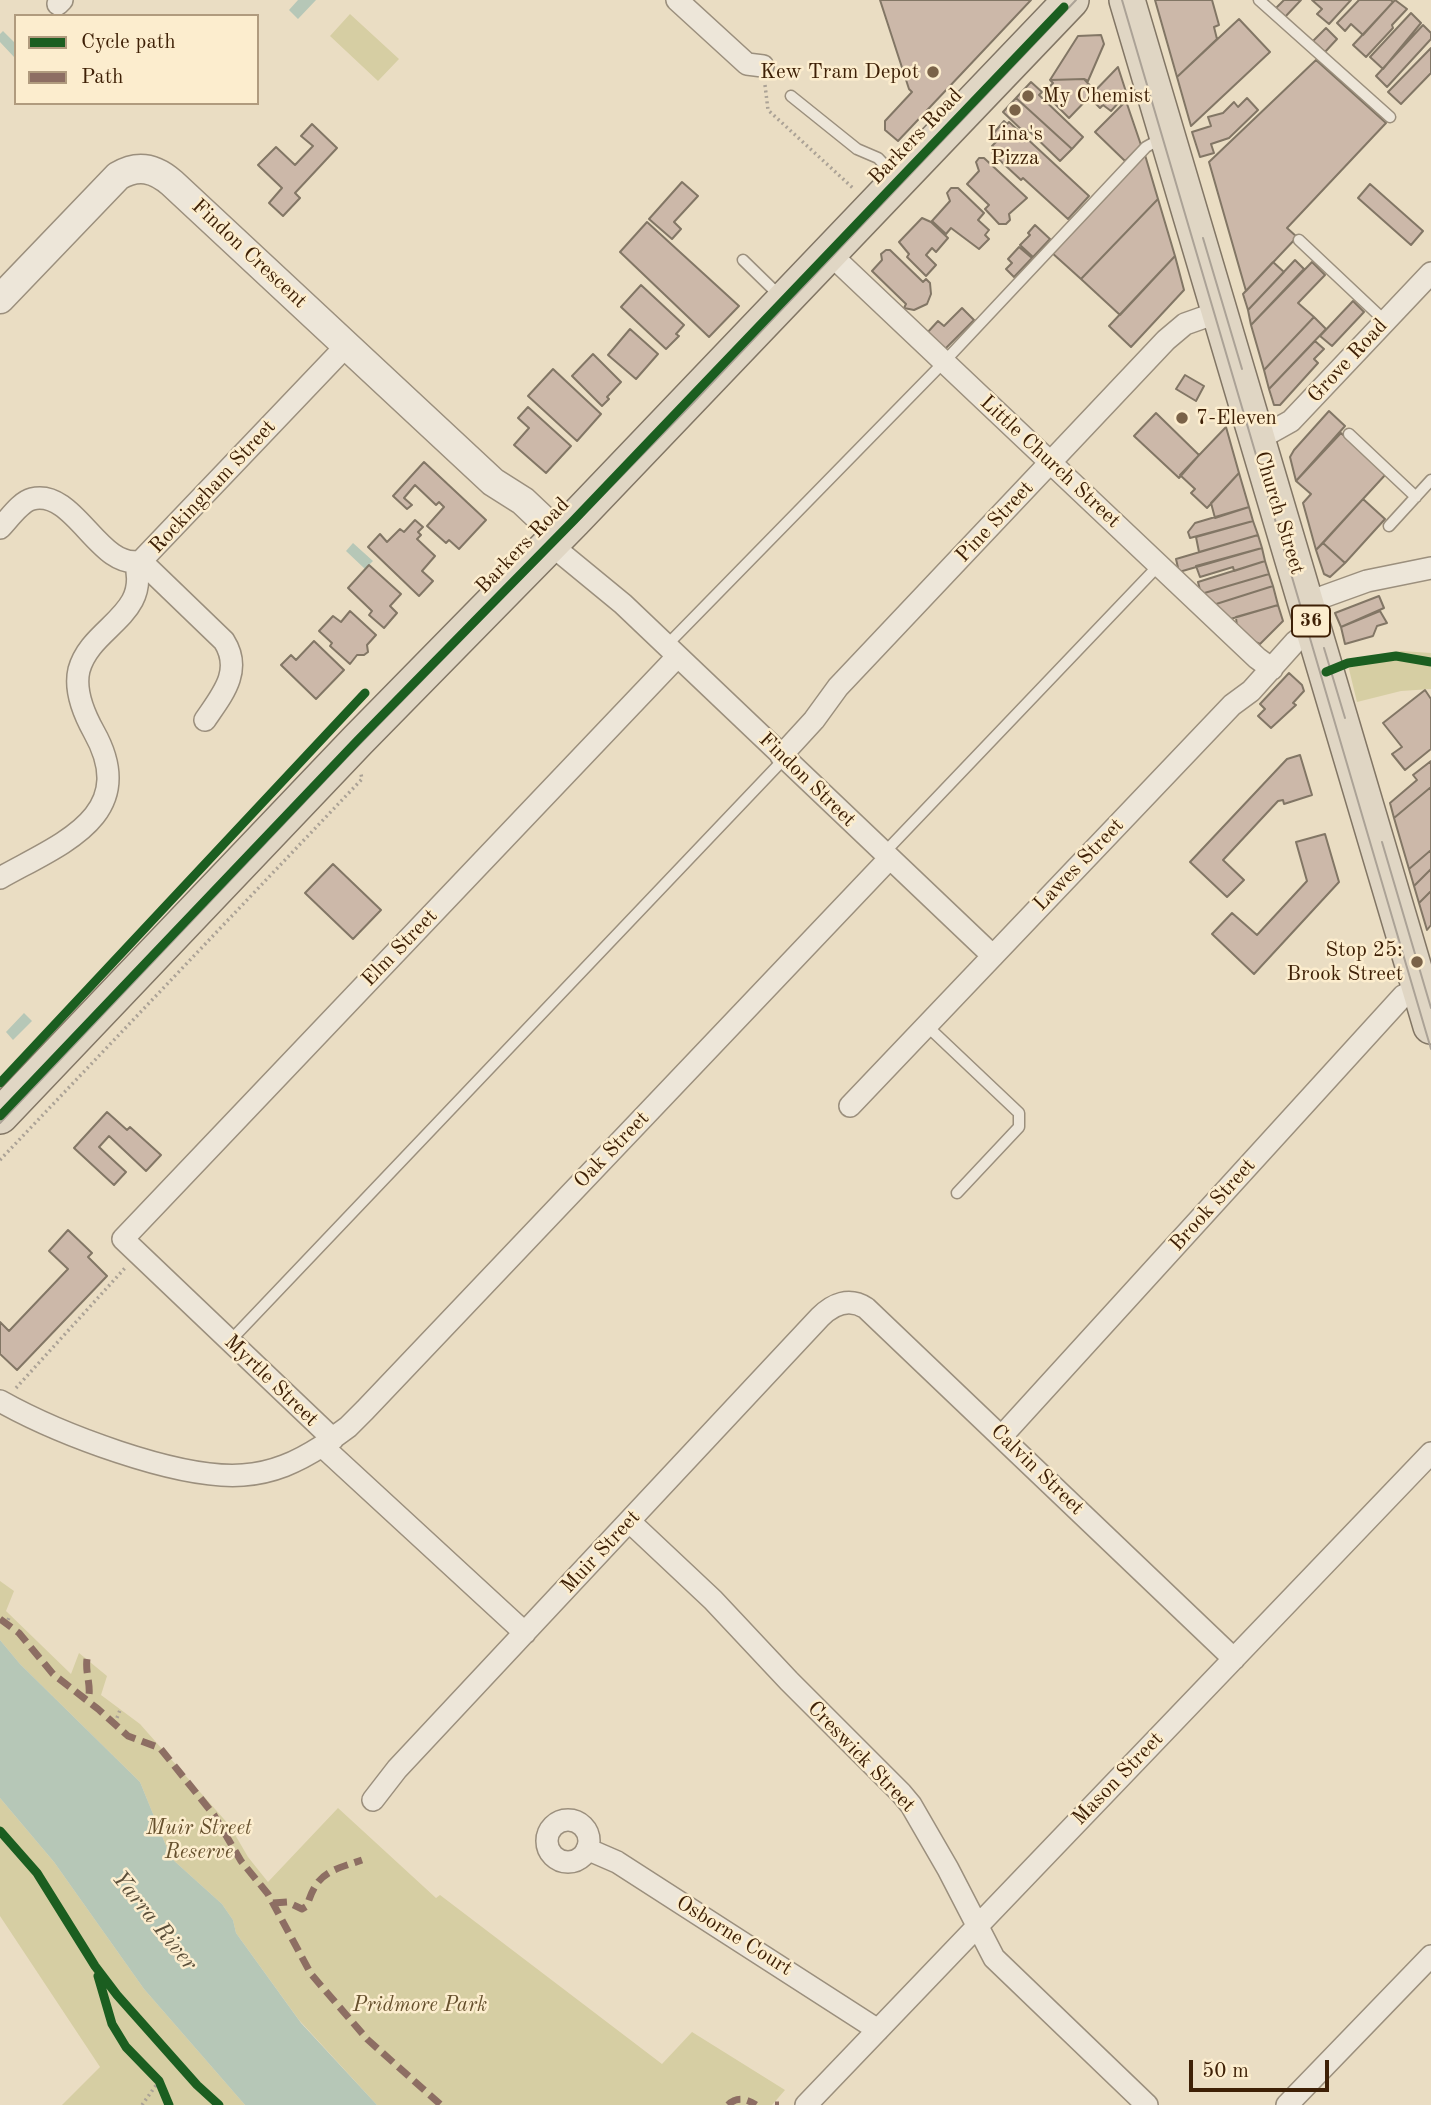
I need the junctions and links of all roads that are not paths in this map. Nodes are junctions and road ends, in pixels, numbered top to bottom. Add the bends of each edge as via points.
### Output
1 (677, 0) edge
2 (1071, 0) edge
3 (1127, 0) edge
4 (1259, 0) edge
5 (763, 66) road end
6 (791, 96) dead end
7 (1390, 117) dead end
8 (1167, 136) junction
9 (899, 180) junction
10 (1299, 240) dead end
11 (829, 253) junction
12 (743, 260) dead end
13 (1431, 273) edge
14 (0, 299) edge
15 (783, 300) junction
16 (1219, 312) junction
17 (1385, 321) junction
18 (347, 345) junction
19 (944, 362) junction
20 (1349, 434) dead end
21 (1257, 440) junction
22 (1051, 463) junction
23 (1431, 481) edge
24 (1416, 497) junction
25 (1389, 526) dead end
26 (0, 528) edge
27 (554, 540) junction
28 (138, 561) junction
29 (1159, 565) junction
30 (1431, 568) edge
31 (1309, 616) junction
32 (672, 652) junction
33 (1272, 669) junction
34 (205, 720) dead end
35 (779, 754) junction
36 (887, 856) junction
37 (0, 878) edge
38 (993, 956) junction
39 (1425, 985) edge
40 (926, 1026) junction
41 (1431, 1026) edge
42 (850, 1106) dead end
43 (0, 1116) edge
44 (957, 1193) dead end
45 (123, 1239) joint
46 (832, 1307) joint
47 (230, 1341) junction
48 (7, 1396) edge
49 (1002, 1436) junction
50 (327, 1443) junction
51 (1431, 1452) edge
52 (631, 1522) junction
53 (525, 1633) junction
54 (1234, 1658) junction
55 (373, 1800) dead end
56 (587, 1849) dead end
57 (976, 1926) junction
58 (1431, 1956) edge
59 (878, 2029) junction
60 (806, 2105) edge
61 (1147, 2105) edge
62 (1287, 2105) edge

1 - 5 street via 747,64
2 - 9 main road, Barkers Road
3 - 8 main road, Church Street / 36
4 - 7 lane
6 - 9 lane via 857,149 878,159
8 - 16 main road, Church Street / 36
8 - 19 lane via 1146,147
9 - 11 main road, Barkers Road
10 - 17 lane
11 - 15 main road, Barkers Road
11 - 19 street, Little Church Street
12 - 15 lane
13 - 17 street, Grove Road
14 - 18 street, Findon Crescent via 118,177 145,168 172,183
15 - 27 main road, Barkers Road
16 - 21 main road, Church Street / 36
16 - 22 street, Pine Street via 1178,330
17 - 21 street, Grove Road via 1291,421
18 - 27 street, Findon Crescent via 493,482 514,510
18 - 28 street, Rockingham Street
19 - 22 street, Little Church Street
19 - 32 lane
20 - 24 lane
21 - 31 main road, Church Street / 36
22 - 29 street, Little Church Street
22 - 35 street, Pine Street
23 - 24 lane
24 - 25 lane
26 - 28 street, Rockingham Street via 24,503 50,499 116,556
27 - 32 street, Findon Street
27 - 43 main road, Barkers Road
28 - 34 street via 224,641 232,656 229,681
28 - 37 street via 135,598 89,651 79,672 81,704 108,765 102,804 86,824 51,852
29 - 33 street, Little Church Street
29 - 36 lane
30 - 31 street via 1367,581
31 - 33 street, Lawes Street
31 - 39 main road, Church Street / 36
32 - 35 street, Findon Street
32 - 45 street, Elm Street
33 - 38 street, Lawes Street via 1232,705
35 - 36 street, Findon Street
35 - 47 lane
36 - 38 street, Findon Street
36 - 50 street, Oak Street via 365,1410
38 - 40 street, Lawes Street
39 - 41 main road, Church Street / 36
39 - 49 street, Brook Street via 1403,996
40 - 42 street, Lawes Street
40 - 44 lane via 1019,1113 1019,1127
45 - 47 street, Myrtle Street
46 - 49 street, Calvin Street via 853,1302 866,1308
46 - 52 street, Muir Street
47 - 50 street, Myrtle Street
48 - 50 street, Oak Street via 43,1422 146,1460 214,1475 271,1471 295,1463
49 - 54 street, Calvin Street
50 - 53 street, Myrtle Street
51 - 54 street, Mason Street
52 - 53 street, Muir Street
52 - 57 street, Creswick Street via 901,1793 948,1869
53 - 55 street, Muir Street
54 - 57 street, Mason Street
56 - 59 street, Osborne Court via 617,1862
57 - 59 street, Mason Street
57 - 61 street, Creswick Street via 994,1958
58 - 62 street
59 - 60 street, Mason Street

